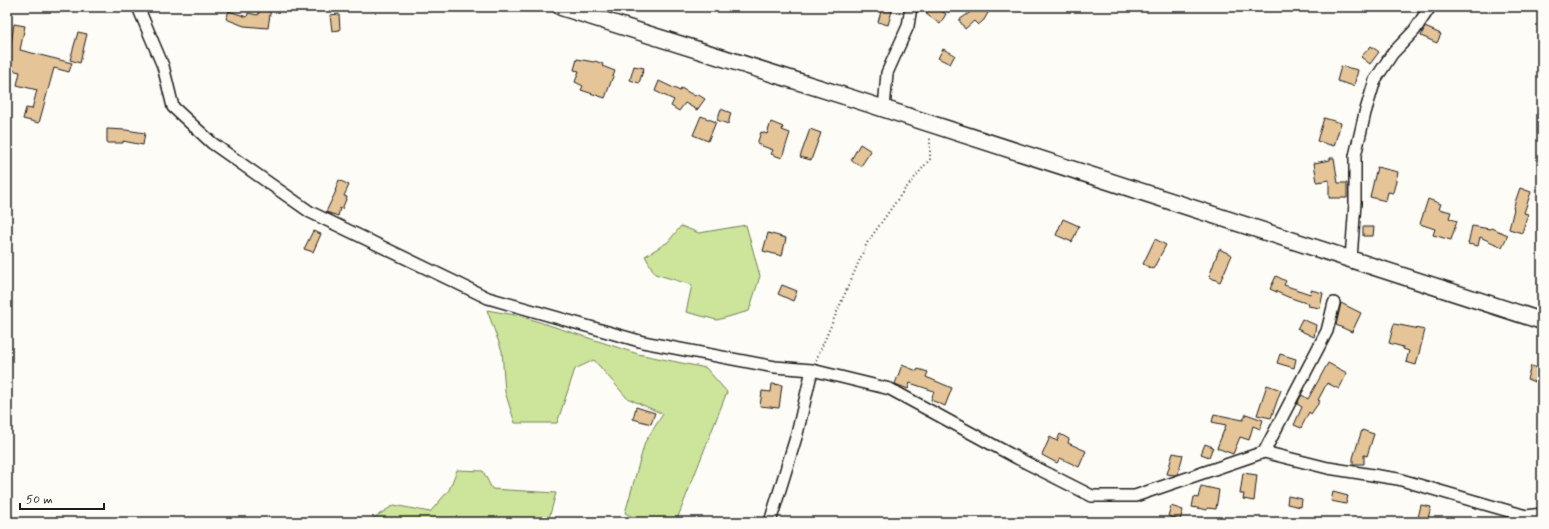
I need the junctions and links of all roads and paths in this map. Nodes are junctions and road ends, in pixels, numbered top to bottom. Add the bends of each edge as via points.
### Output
1 (138, 7) edge
2 (561, 7) edge
3 (911, 7) edge
4 (1430, 7) edge
5 (884, 108) junction
6 (930, 123) junction
7 (1351, 259) junction
8 (1334, 303) dead end
9 (1542, 321) edge
10 (812, 370) junction
11 (1264, 452) junction
12 (1542, 514) edge
13 (770, 522) edge

1 - 10 street via 163,66 173,107 212,143 310,212 488,298 643,342 774,367
2 - 5 main road
3 - 5 street via 908,26 887,73
4 - 7 street via 1414,31 1392,54 1375,80 1354,156 1355,203
5 - 6 main road
6 - 7 main road
6 - 10 path via 930,159 867,243
7 - 9 main road
8 - 11 street via 1327,331
10 - 11 street via 890,389 1092,496 1135,496
10 - 13 street via 797,434
11 - 12 street via 1328,468 1398,479 1526,516

